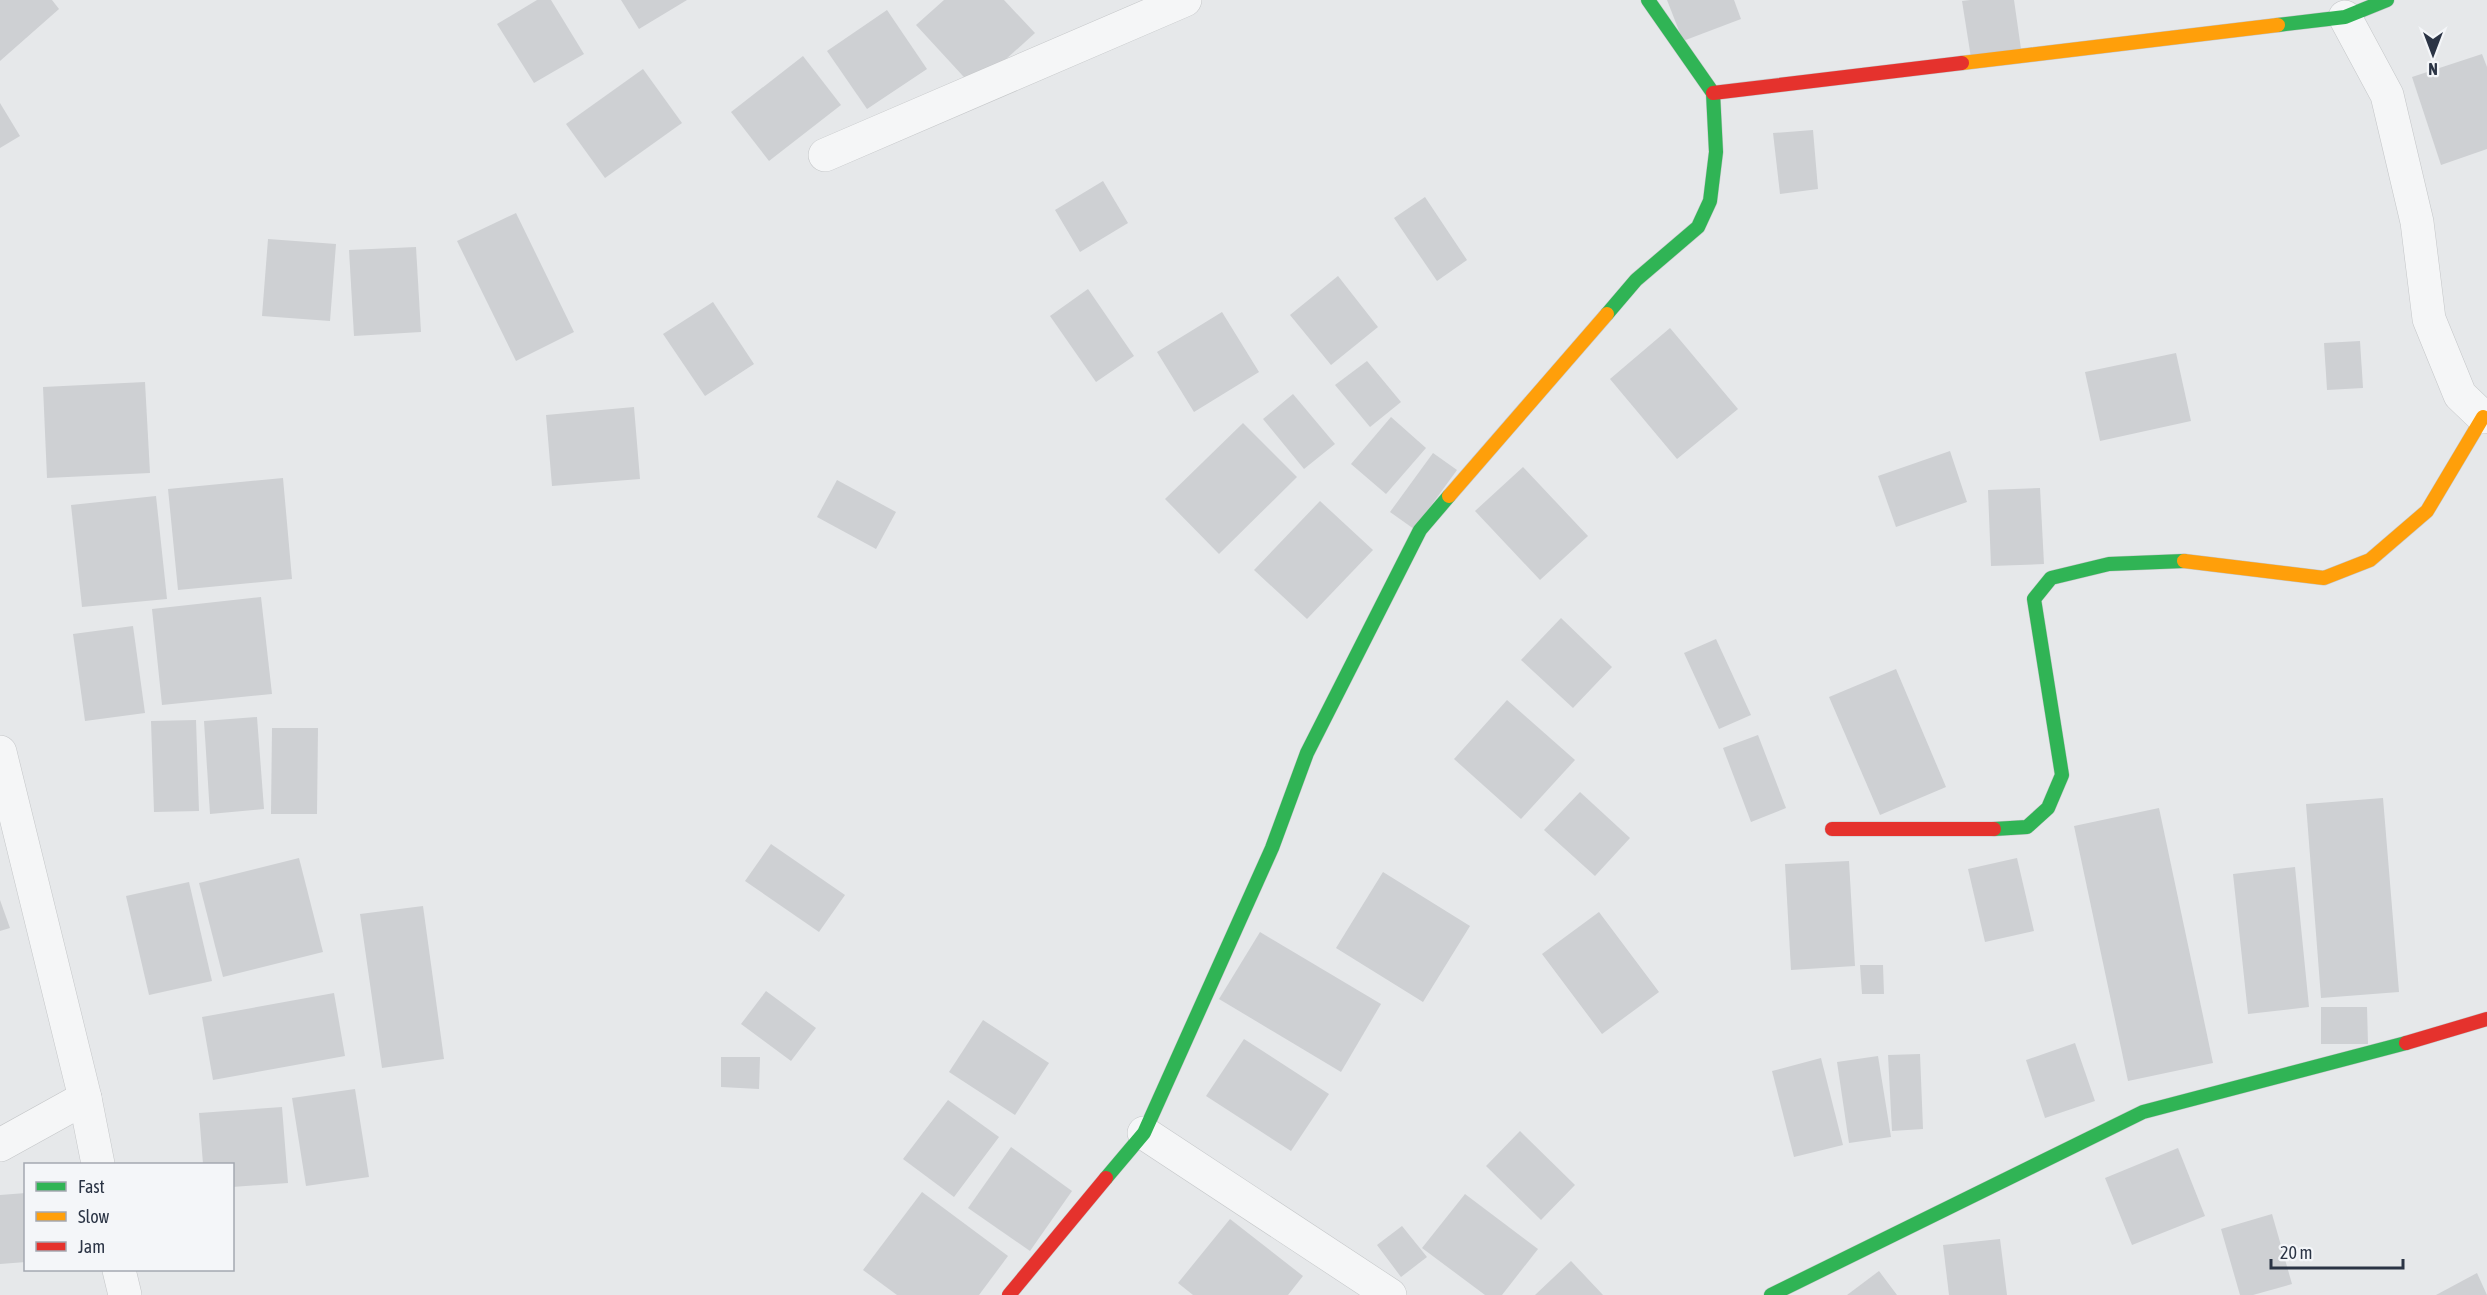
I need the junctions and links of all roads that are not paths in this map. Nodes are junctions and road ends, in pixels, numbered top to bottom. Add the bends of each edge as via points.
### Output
1 (1185, 0) edge
2 (1648, 0) edge
3 (2387, 0) edge
4 (2345, 17) junction
5 (1713, 93) junction
6 (825, 155) dead end
7 (2485, 416) edge
8 (0, 752) edge
9 (1832, 829) dead end
10 (2487, 1019) edge
11 (85, 1098) junction
12 (1144, 1133) junction
13 (0, 1144) edge
14 (98, 1163) edge
15 (119, 1271) edge
16 (124, 1295) edge
17 (1009, 1295) edge
18 (1390, 1295) edge
19 (1771, 1295) edge

1 - 6 street
2 - 5 street
3 - 4 street
4 - 5 street
4 - 7 street via 2387,95 2417,222 2429,318 2460,395
5 - 12 street via 1716,152 1710,201 1698,227 1636,280 1420,530 1307,753 1272,848
7 - 9 street via 2427,511 2370,560 2324,578 2189,561 2109,564 2051,578 2034,599 2062,775 2048,808 2027,827 1972,831
8 - 11 street
10 - 19 street via 2143,1112
11 - 13 street
11 - 14 street
12 - 17 street
12 - 18 street
15 - 16 street

